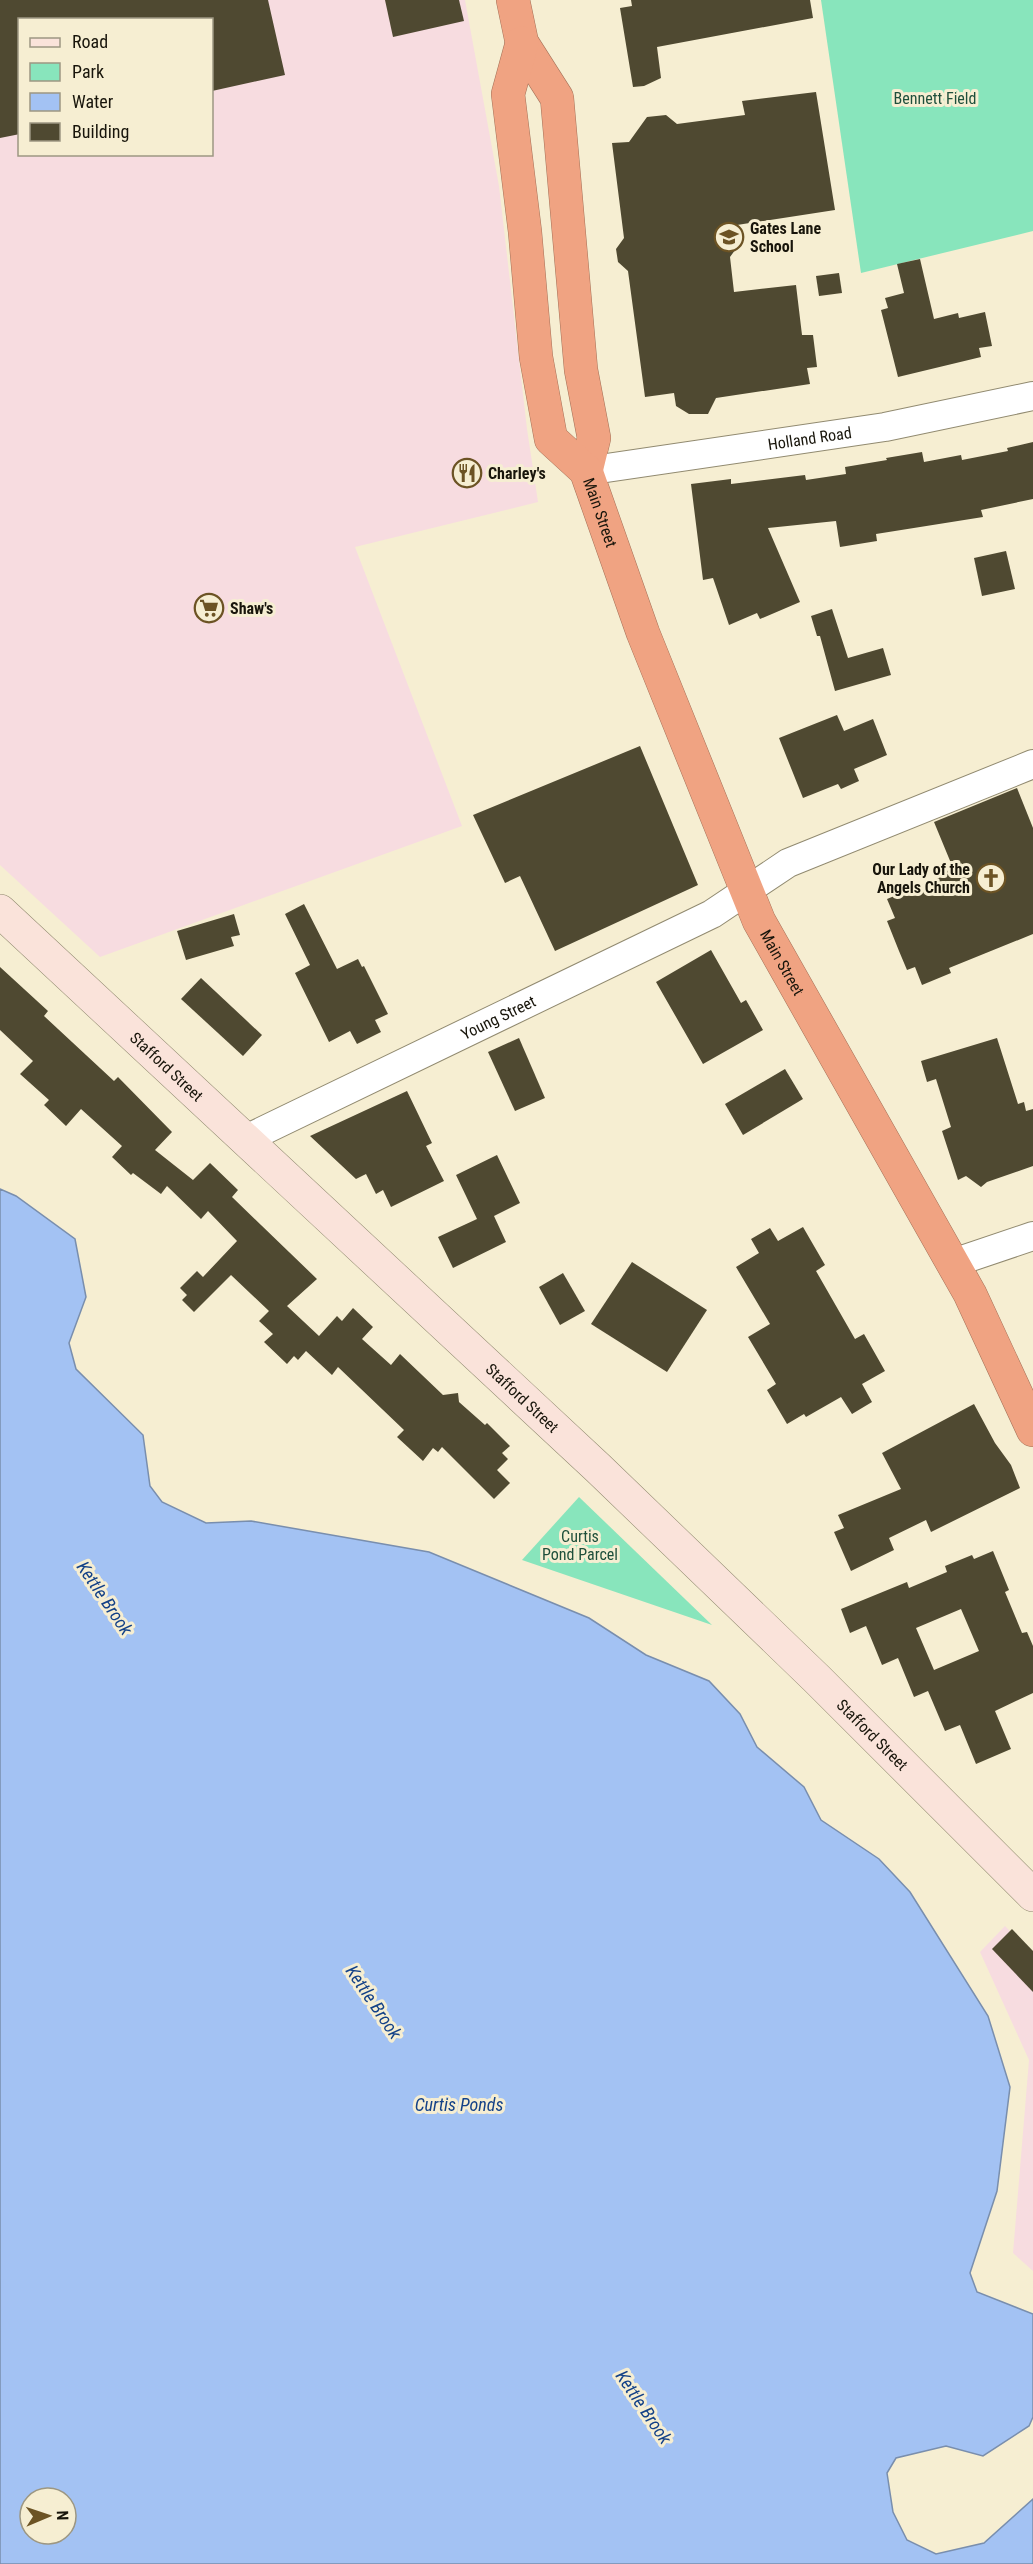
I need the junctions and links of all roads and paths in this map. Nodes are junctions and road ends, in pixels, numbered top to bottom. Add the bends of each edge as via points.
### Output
1 (513, 0) edge
2 (522, 43) junction
3 (1033, 396) edge
4 (586, 471) junction
5 (1033, 764) edge
6 (749, 891) junction
7 (0, 911) edge
8 (246, 1139) junction
9 (1033, 1236) edge
10 (953, 1263) junction
11 (1033, 1430) edge
12 (1033, 1895) edge

1 - 2 highway, Main Street
2 - 4 highway, Main Street via 556,98 581,370 594,438
2 - 4 highway, Main Street via 508,94 539,380 551,439
3 - 4 street, Holland Road via 885,427
4 - 6 highway, Main Street via 651,655
5 - 6 street, Young Street via 788,863
6 - 8 street, Young Street via 712,914
6 - 10 highway, Main Street via 759,921
7 - 8 main road, Stafford Street
8 - 12 main road, Stafford Street via 826,1687
9 - 10 street
10 - 11 highway, Main Street

